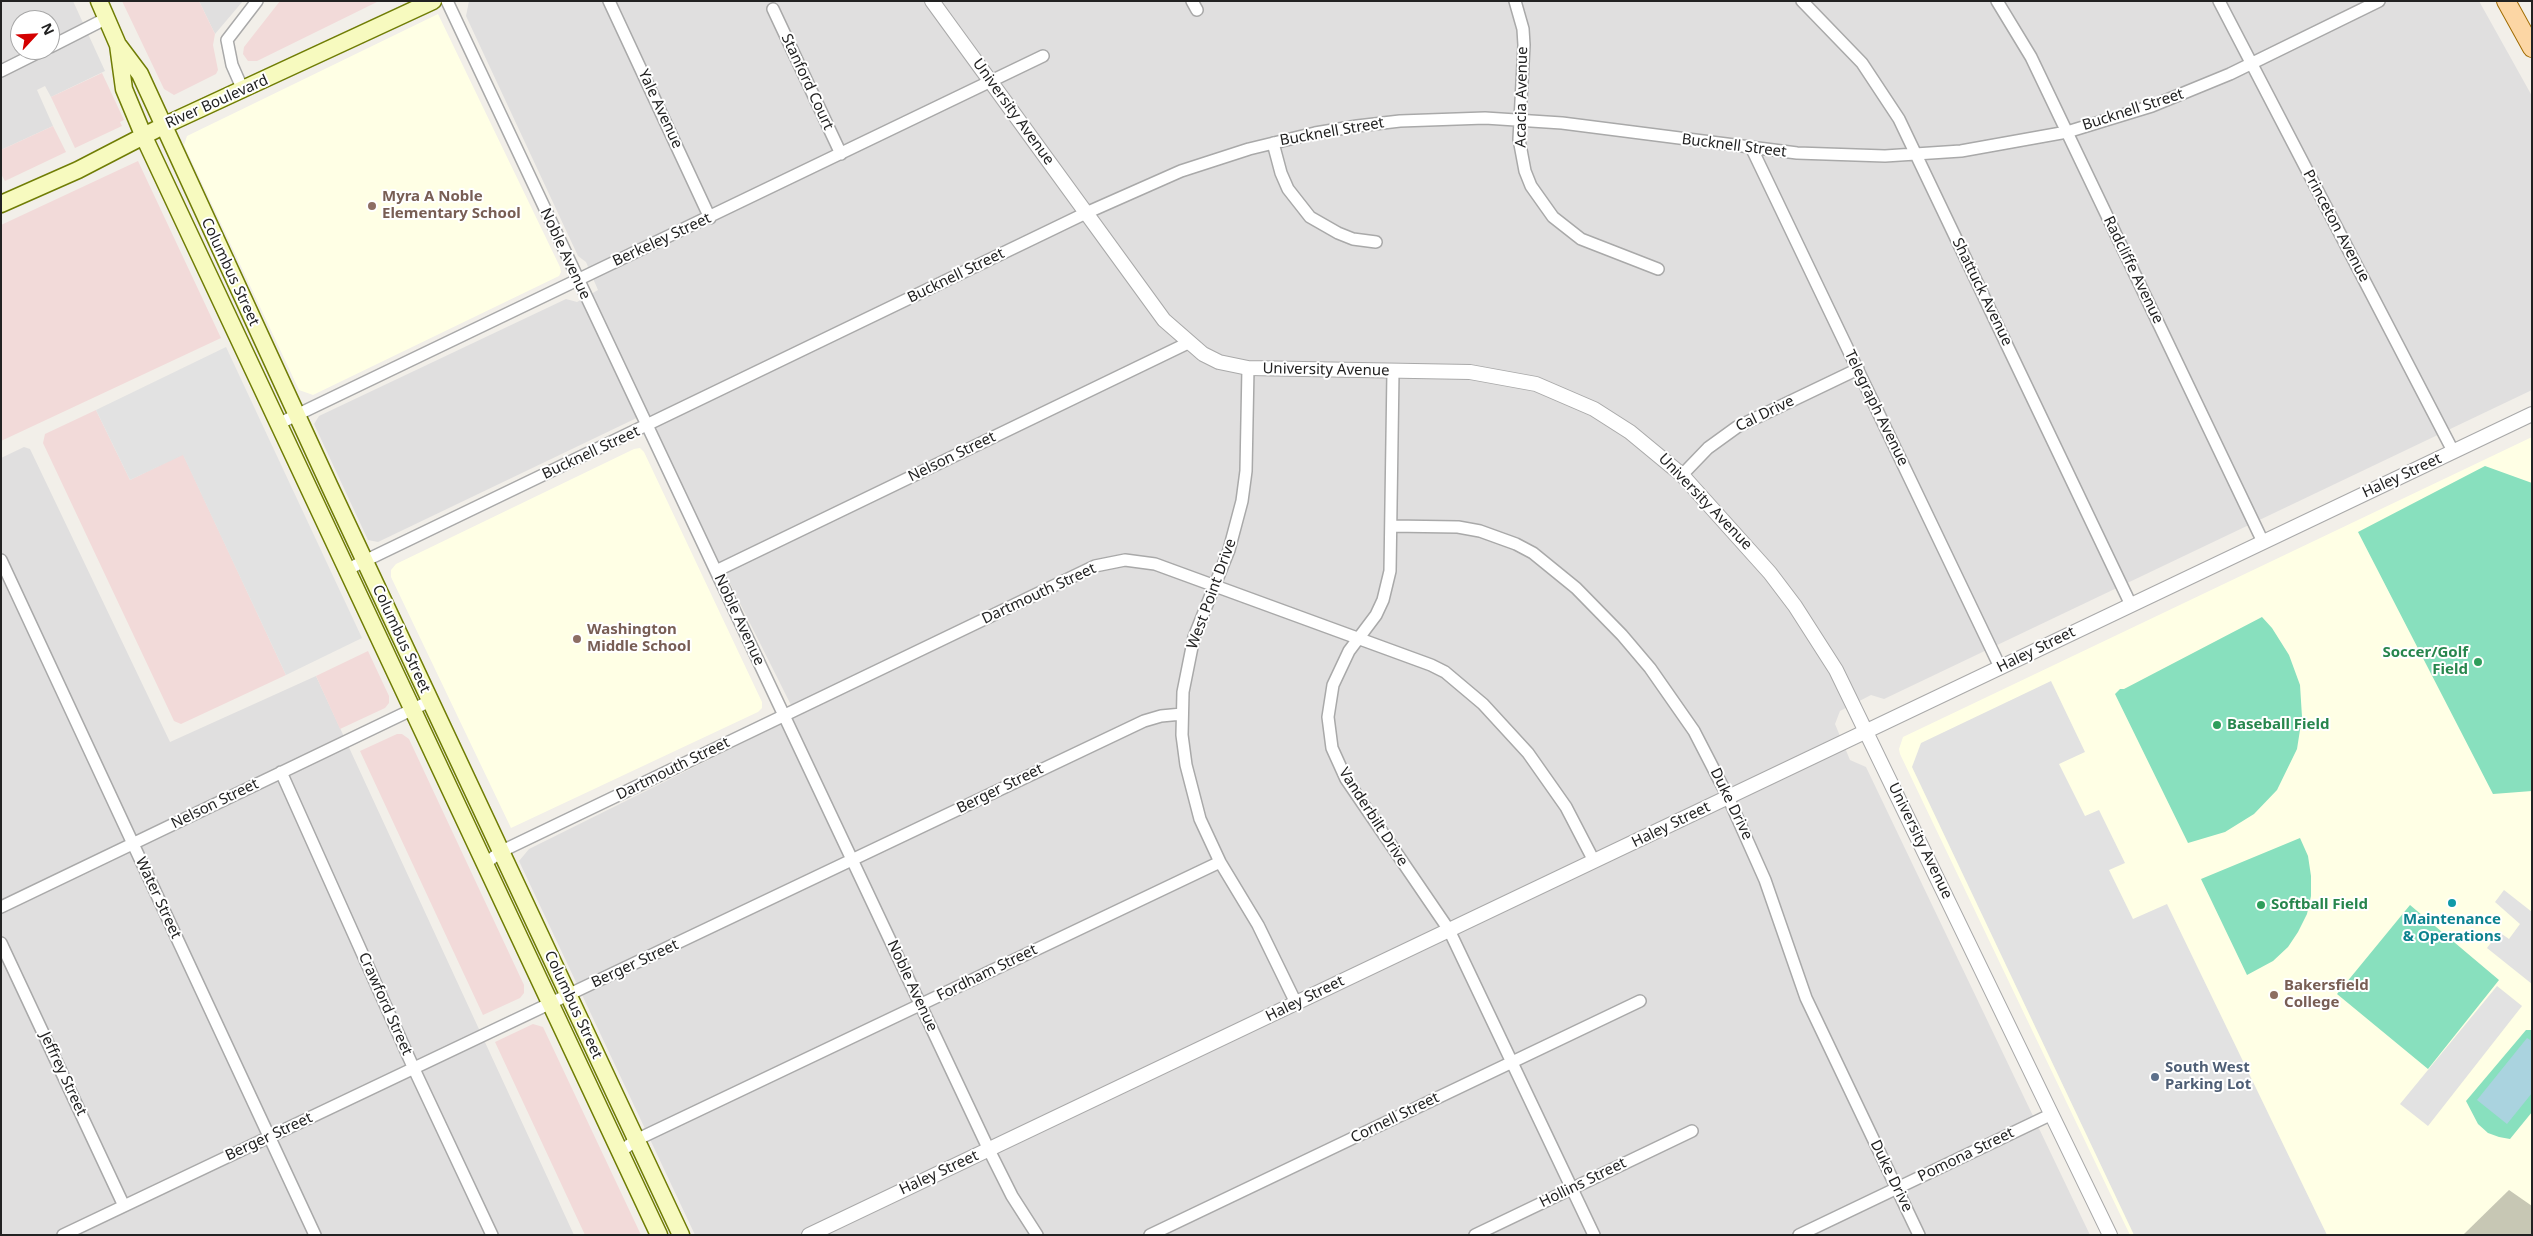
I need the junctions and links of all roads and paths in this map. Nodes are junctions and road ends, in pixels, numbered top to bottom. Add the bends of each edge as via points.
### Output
1 (100, 1) edge
2 (257, 1) edge
3 (433, 1) edge
4 (447, 1) edge
5 (609, 1) edge
6 (932, 1) edge
7 (1515, 1) edge
8 (1802, 1) edge
9 (1997, 1) edge
10 (2219, 1) edge
11 (2379, 1) edge
12 (2506, 1) edge
13 (773, 9) dead end
14 (107, 18) junction
15 (60, 42) edge
16 (118, 45) junction
17 (2532, 48) edge
18 (1043, 56) dead end
19 (23, 60) edge
20 (2251, 63) junction
21 (1, 71) edge
22 (991, 82) junction
23 (243, 90) junction
24 (1520, 119) junction
25 (163, 126) junction
26 (2067, 132) junction
27 (144, 136) junction
28 (1273, 143) junction
29 (1752, 149) junction
30 (841, 154) junction
31 (1917, 155) junction
32 (1, 204) edge
33 (1086, 213) junction
34 (710, 218) junction
35 (1376, 242) dead end
36 (1658, 269) dead end
37 (577, 279) junction
38 (1188, 343) junction
39 (1248, 368) junction
40 (1858, 369) junction
41 (1393, 372) junction
42 (296, 415) junction
43 (2531, 417) edge
44 (280, 423) junction
45 (648, 426) junction
46 (2453, 451) junction
47 (1682, 475) junction
48 (1391, 526) junction
49 (2263, 542) junction
50 (1, 560) edge
51 (364, 560) junction
52 (348, 569) junction
53 (716, 571) junction
54 (1214, 585) junction
55 (2132, 604) junction
56 (1359, 638) junction
57 (2000, 667) junction
58 (430, 701) junction
59 (414, 709) junction
60 (1182, 714) junction
61 (784, 716) junction
62 (1868, 731) junction
63 (281, 772) junction
64 (1728, 797) junction
65 (132, 844) junction
66 (500, 852) junction
67 (852, 860) junction
68 (1594, 861) junction
69 (1220, 862) junction
70 (485, 864) junction
71 (1, 907) edge
72 (1449, 930) junction
73 (1, 943) edge
74 (568, 994) junction
75 (1640, 1001) dead end
76 (550, 1003) junction
77 (1296, 1003) junction
78 (921, 1005) junction
79 (1512, 1062) junction
80 (414, 1069) junction
81 (2052, 1114) junction
82 (1692, 1131) dead end
83 (269, 1137) junction
84 (636, 1140) junction
85 (989, 1150) junction
86 (620, 1152) junction
87 (1572, 1188) junction
88 (1897, 1188) junction
89 (124, 1206) junction
90 (63, 1235) edge
91 (314, 1235) edge
92 (492, 1235) edge
93 (659, 1235) edge
94 (682, 1235) edge
95 (809, 1235) edge
96 (1037, 1235) edge
97 (1150, 1235) edge
98 (1475, 1235) edge
99 (1594, 1235) edge
100 (1799, 1235) edge
101 (1919, 1235) edge
102 (2110, 1235) edge

1 - 14 main road, Columbus Street
2 - 23 street via 227,40 232,65
3 - 23 main road, River Boulevard
4 - 37 street, Noble Avenue
5 - 34 street, Yale Avenue
6 - 22 street, University Avenue
7 - 24 street, Acacia Avenue via 1523,29
8 - 31 street, Shattuck Avenue via 1862,63 1886,97
9 - 26 street, Radcliffe Avenue via 2031,57
10 - 20 street, Princeton Avenue
11 - 20 street, Bucknell Street
12 - 17 main road
13 - 30 street, Stanford Court
14 - 15 street
14 - 16 main road, Columbus Street
16 - 25 main road, Columbus Street via 140,74
16 - 27 main road, Columbus Street via 124,88
18 - 22 street, Berkeley Street
19 - 21 street
20 - 26 street, Bucknell Street via 2152,106
20 - 46 street, Princeton Avenue
22 - 30 street, Berkeley Street
22 - 33 street, University Avenue
23 - 25 main road, River Boulevard
24 - 28 street, Bucknell Street via 1400,121 1315,133
24 - 29 street, Bucknell Street
24 - 36 street, Acacia Avenue via 1519,139 1525,170 1541,203 1553,217 1581,240
25 - 27 main road, River Boulevard
25 - 42 main road, Columbus Street
26 - 31 street, Bucknell Street
26 - 49 street, Radcliffe Avenue
27 - 32 main road, River Boulevard
27 - 44 main road, Columbus Street
28 - 33 street, Bucknell Street via 1181,171
28 - 35 street via 1288,189 1310,216 1353,239
29 - 31 street, Bucknell Street via 1841,156
29 - 40 street, Telegraph Avenue
30 - 34 street, Berkeley Street
31 - 55 street, Shattuck Avenue
33 - 38 street, University Avenue via 1164,320
33 - 45 street, Bucknell Street
34 - 37 street, Berkeley Street
37 - 42 street, Berkeley Street
37 - 45 street, Noble Avenue
38 - 39 street, University Avenue via 1219,362
38 - 53 street, Nelson Street
39 - 41 street, University Avenue
39 - 54 street, West Point Drive via 1246,471 1242,502 1229,550
40 - 47 street, Cal Drive via 1737,427 1714,442
40 - 57 street, Telegraph Avenue
41 - 47 street, University Avenue via 1470,372 1536,384 1594,409 1630,432
41 - 48 street, Vanderbilt Drive
42 - 44 street, Berkeley Street
42 - 51 main road, Columbus Street
43 - 46 street, Haley Street
44 - 52 main road, Columbus Street
45 - 51 street, Bucknell Street
45 - 53 street, Noble Avenue
46 - 49 street, Haley Street
47 - 62 street, University Avenue via 1749,548 1795,606 1836,670
48 - 56 street, Vanderbilt Drive via 1388,585 1376,615
48 - 64 street, Duke Drive via 1480,530 1516,544 1551,567 1600,611 1650,668 1694,731
49 - 55 street, Haley Street
50 - 65 street, Water Street
51 - 52 street, Bucknell Street
51 - 58 main road, Columbus Street
52 - 59 main road, Columbus Street
53 - 61 street, Noble Avenue
54 - 56 street, Dartmouth Street
54 - 60 street, West Point Drive via 1194,637
54 - 61 street, Dartmouth Street via 1155,564 1125,560 1108,562
55 - 57 street, Haley Street
56 - 68 street, Dartmouth Street via 1431,665 1458,682 1483,704 1523,746 1548,779
56 - 72 street, Vanderbilt Drive via 1332,685 1328,716 1332,748 1346,779
57 - 62 street, Haley Street
58 - 59 street, Nelson Street
58 - 66 main road, Columbus Street
59 - 63 street, Nelson Street
59 - 70 main road, Columbus Street
60 - 67 street, Berger Street via 1144,721
60 - 69 street, West Point Drive via 1192,795
61 - 66 street, Dartmouth Street
61 - 67 street, Noble Avenue
62 - 64 street, Haley Street
62 - 81 street, University Avenue
63 - 65 street, Nelson Street
63 - 80 street, Crawford Street
64 - 68 street, Haley Street
64 - 88 street, Duke Drive via 1765,880 1806,998
65 - 71 street, Nelson Street
65 - 83 street, Water Street
66 - 70 street, Dartmouth Street
66 - 74 main road, Columbus Street
67 - 74 street, Berger Street
67 - 78 street, Noble Avenue
68 - 72 street, Haley Street
69 - 77 street, West Point Drive via 1249,908
69 - 78 street, Fordham Street
70 - 76 main road, Columbus Street
72 - 77 street, Haley Street
72 - 79 street, Vanderbilt Drive
73 - 89 street, Jeffrey Street
74 - 76 street, Berger Street
74 - 84 main road, Columbus Street
75 - 79 street, Cornell Street
76 - 80 street, Berger Street
76 - 86 main road, Columbus Street
77 - 85 street, Haley Street
78 - 84 street, Fordham Street
78 - 85 street, Noble Avenue
79 - 87 street, Vanderbilt Drive
79 - 97 street, Cornell Street
80 - 83 street, Berger Street
80 - 92 street, Crawford Street
81 - 88 street, Pomona Street
81 - 102 street, University Avenue
82 - 87 street, Hollins Street
83 - 89 street, Berger Street
83 - 91 street, Water Street
84 - 86 street, Fordham Street
84 - 94 main road, Columbus Street
85 - 95 street, Haley Street
85 - 96 street, Noble Avenue via 1012,1196
86 - 93 main road, Columbus Street
87 - 98 street, Hollins Street
87 - 99 street, Vanderbilt Drive
88 - 100 street, Pomona Street
88 - 101 street, Duke Drive
89 - 90 street, Berger Street

